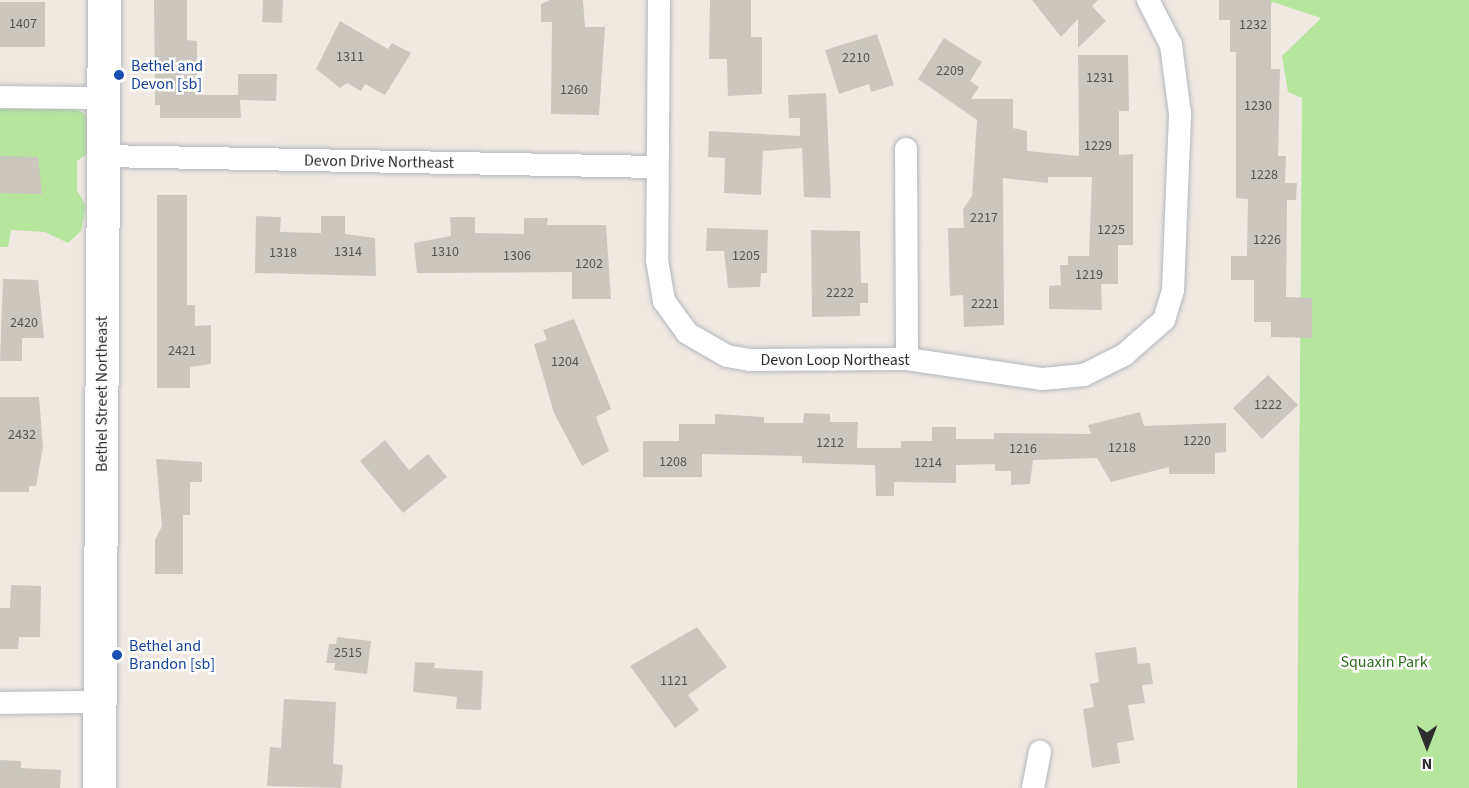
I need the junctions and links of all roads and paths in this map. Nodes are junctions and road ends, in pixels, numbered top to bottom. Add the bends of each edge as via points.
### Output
1 (104, 0) edge
2 (659, 0) edge
3 (1148, 0) edge
4 (0, 97) edge
5 (104, 98) junction
6 (906, 148) dead end
7 (103, 156) junction
8 (656, 167) junction
9 (907, 359) junction
10 (102, 702) junction
11 (0, 703) edge
12 (1040, 752) dead end
13 (99, 788) edge
14 (1033, 788) edge

1 - 5 street, Bethel Street Northeast
2 - 8 street, Devon Loop Northeast
3 - 9 street, Devon Loop Northeast via 1171,45 1180,114 1177,267 1164,320 1124,355 1084,375 1043,379
4 - 5 street
5 - 7 street, Bethel Street Northeast
6 - 9 street
7 - 8 street, Devon Drive Northeast
7 - 10 street, Bethel Street Northeast
8 - 9 street, Devon Loop Northeast via 659,283 674,319 704,346 750,360
10 - 11 street
10 - 13 street, Bethel Street Northeast
12 - 14 street

